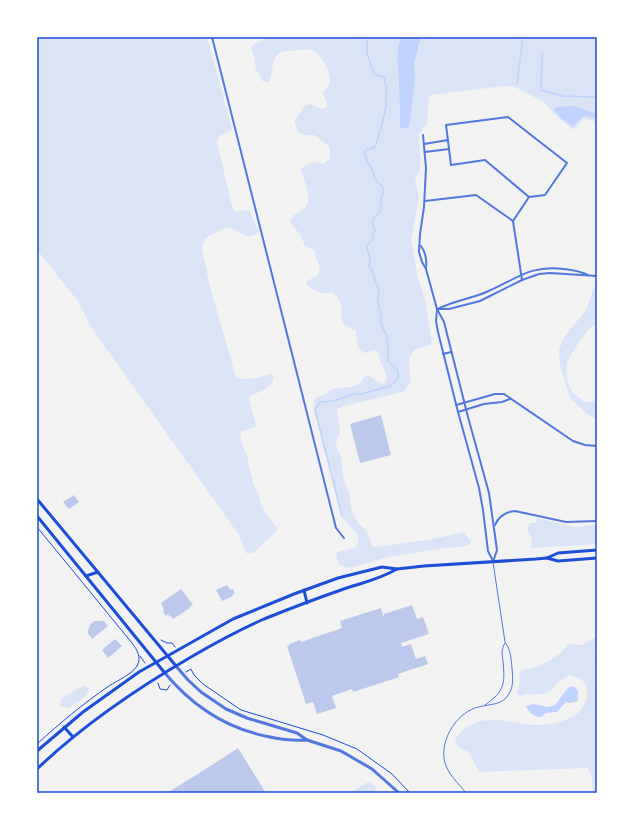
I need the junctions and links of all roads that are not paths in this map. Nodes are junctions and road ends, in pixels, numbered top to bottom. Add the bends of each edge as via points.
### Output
1 (212, 37) edge
2 (423, 135) dead end
3 (448, 140) junction
4 (424, 144) junction
5 (449, 150) junction
6 (425, 152) junction
7 (529, 197) junction
8 (425, 201) junction
9 (514, 221) junction
10 (420, 245) junction
11 (426, 269) junction
12 (521, 274) junction
13 (588, 275) junction
14 (597, 276) edge
15 (522, 280) junction
16 (437, 309) junction
17 (451, 352) junction
18 (443, 354) junction
19 (510, 399) junction
20 (464, 402) junction
21 (456, 405) junction
22 (466, 409) junction
23 (458, 412) junction
24 (597, 446) edge
25 (37, 499) edge
26 (37, 516) edge
27 (597, 521) edge
28 (494, 526) junction
29 (344, 538) dead end
30 (597, 550) edge
31 (547, 558) junction
32 (597, 558) edge
33 (493, 562) junction
34 (397, 569) junction
35 (98, 572) junction
36 (86, 576) junction
37 (304, 590) junction
38 (307, 603) junction
39 (505, 642) junction
40 (168, 656) junction
41 (156, 662) junction
42 (176, 666) junction
43 (164, 672) junction
44 (485, 705) junction
45 (64, 727) junction
46 (73, 737) junction
47 (307, 740) junction
48 (37, 751) edge
49 (37, 769) edge
50 (399, 793) edge
51 (466, 793) edge

1 - 29 street via 336,528
2 - 4 street
3 - 4 street
3 - 5 street
3 - 7 street via 446,125 508,117 567,163 545,195
4 - 6 street
5 - 6 street
5 - 7 street via 451,165 485,160
6 - 8 street
7 - 9 street
8 - 9 street via 476,195
8 - 10 street
9 - 12 street
10 - 11 street via 422,262
10 - 11 street via 425,251
11 - 16 street
12 - 13 street via 551,268
12 - 15 street
12 - 16 street via 483,293 448,303
13 - 14 street
13 - 15 street via 546,273
15 - 16 street via 480,301 449,309
16 - 17 street via 444,322
16 - 18 street via 437,326
17 - 18 street
17 - 20 street
18 - 21 street
19 - 20 street via 499,393
19 - 22 street
19 - 24 street via 574,441
20 - 21 street
20 - 22 street
21 - 23 street
22 - 23 street
22 - 28 street via 488,488
23 - 33 street via 479,488 488,551
25 - 35 main road
26 - 36 main road
27 - 28 street via 566,522 515,511 502,515
28 - 33 street via 497,550
30 - 31 main road via 558,553
31 - 32 main road via 558,561
31 - 33 main road
33 - 34 main road
33 - 39 lane
34 - 37 main road via 382,567
34 - 38 main road via 383,577
35 - 36 main road
35 - 40 main road via 160,641
36 - 41 main road
37 - 38 main road
37 - 40 main road via 233,619
38 - 42 main road via 234,633
39 - 44 lane via 502,649 503,687 498,695
39 - 44 lane via 509,647 512,689 502,701
40 - 41 main road
40 - 42 main road
41 - 43 main road
41 - 45 main road via 107,694
42 - 43 main road
42 - 47 street via 201,692 226,709 297,733
43 - 46 main road via 115,704
43 - 47 street via 202,708 226,723 273,738
44 - 51 lane via 462,715 450,730 444,747 447,768
45 - 46 main road
45 - 48 main road
46 - 49 main road
47 - 50 street via 335,749 359,761

